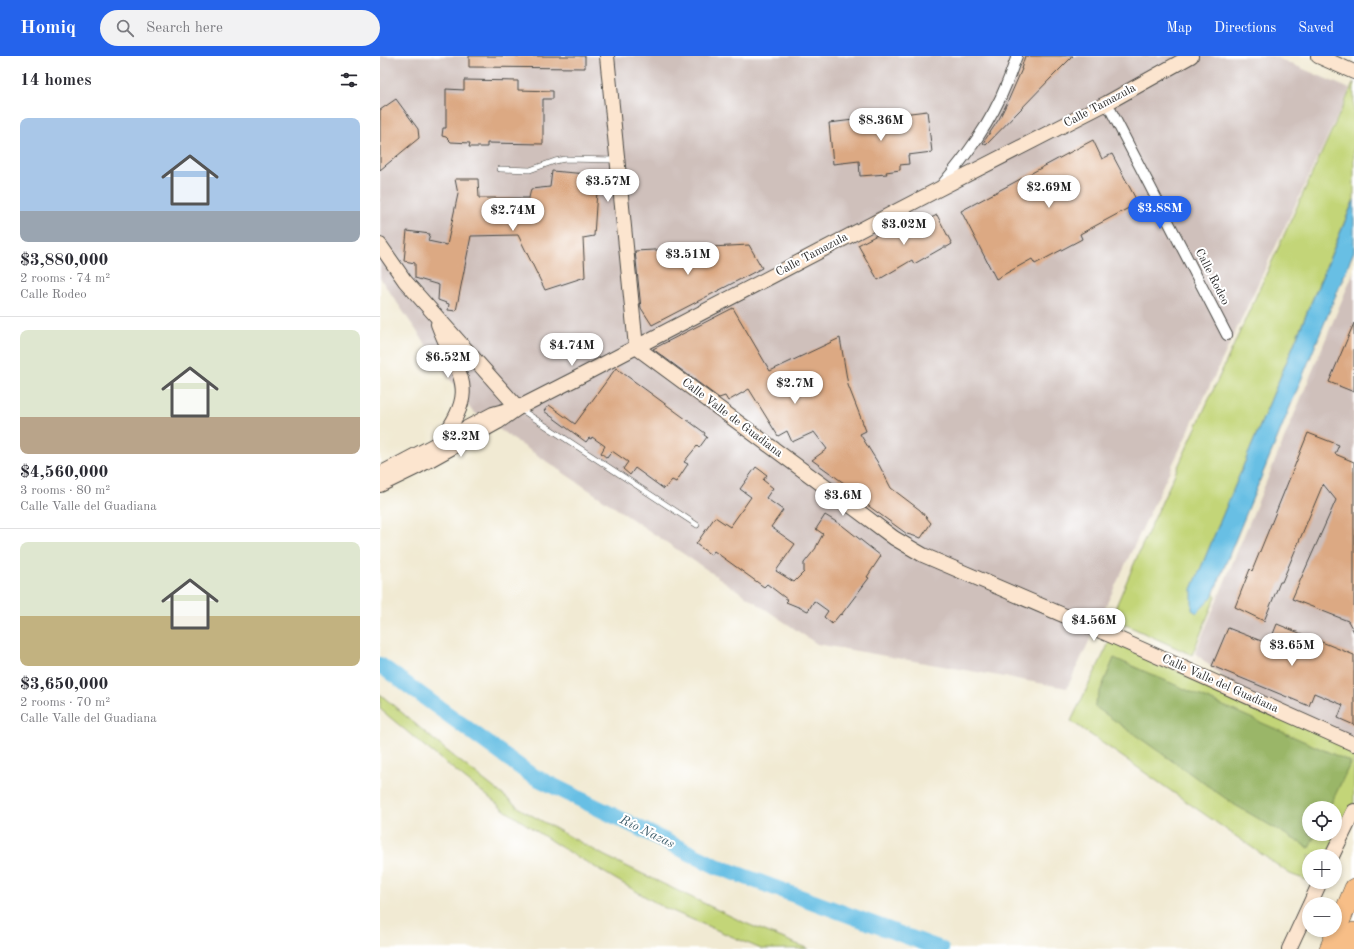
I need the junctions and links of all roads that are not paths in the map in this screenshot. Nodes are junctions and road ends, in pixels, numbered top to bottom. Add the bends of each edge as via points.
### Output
1 (607, 56) edge
2 (1017, 56) edge
3 (1191, 56) edge
4 (1318, 56) edge
5 (1354, 72) edge
6 (1107, 103) junction
7 (617, 160) junction
8 (500, 169) dead end
9 (937, 190) junction
10 (380, 245) edge
11 (434, 314) junction
12 (1227, 335) dead end
13 (636, 347) junction
14 (518, 408) junction
15 (437, 445) junction
16 (383, 478) edge
17 (697, 525) dead end
18 (1086, 624) joint
19 (1354, 744) edge
20 (1354, 811) edge
21 (1335, 849) edge
22 (1354, 888) edge
23 (1302, 920) edge
24 (1354, 932) edge
25 (1290, 947) edge
26 (1329, 949) edge
27 (1347, 949) edge

1 - 7 main road
2 - 9 street via 994,112 959,165
3 - 6 main road, Calle Tamazula
4 - 5 main road
6 - 9 main road, Calle Tamazula
6 - 12 street, Calle Rodeo
7 - 8 lane via 565,159 530,170
7 - 13 main road
9 - 13 main road, Calle Tamazula
10 - 11 main road via 405,281
11 - 14 main road
11 - 15 main road via 459,371 463,389 456,417
13 - 14 main road, Calle Tamazula
13 - 18 main road, Calle Valle de Guadiana via 894,538 923,555
14 - 15 main road, Calle Tamazula via 493,414
14 - 16 main road, Calle Tamazula via 498,422 417,467
14 - 17 lane
15 - 16 main road, Calle Tamazula
18 - 19 main road, Calle Valle del Guadiana
20 - 21 main road
22 - 26 highway
23 - 25 main road
24 - 27 highway

